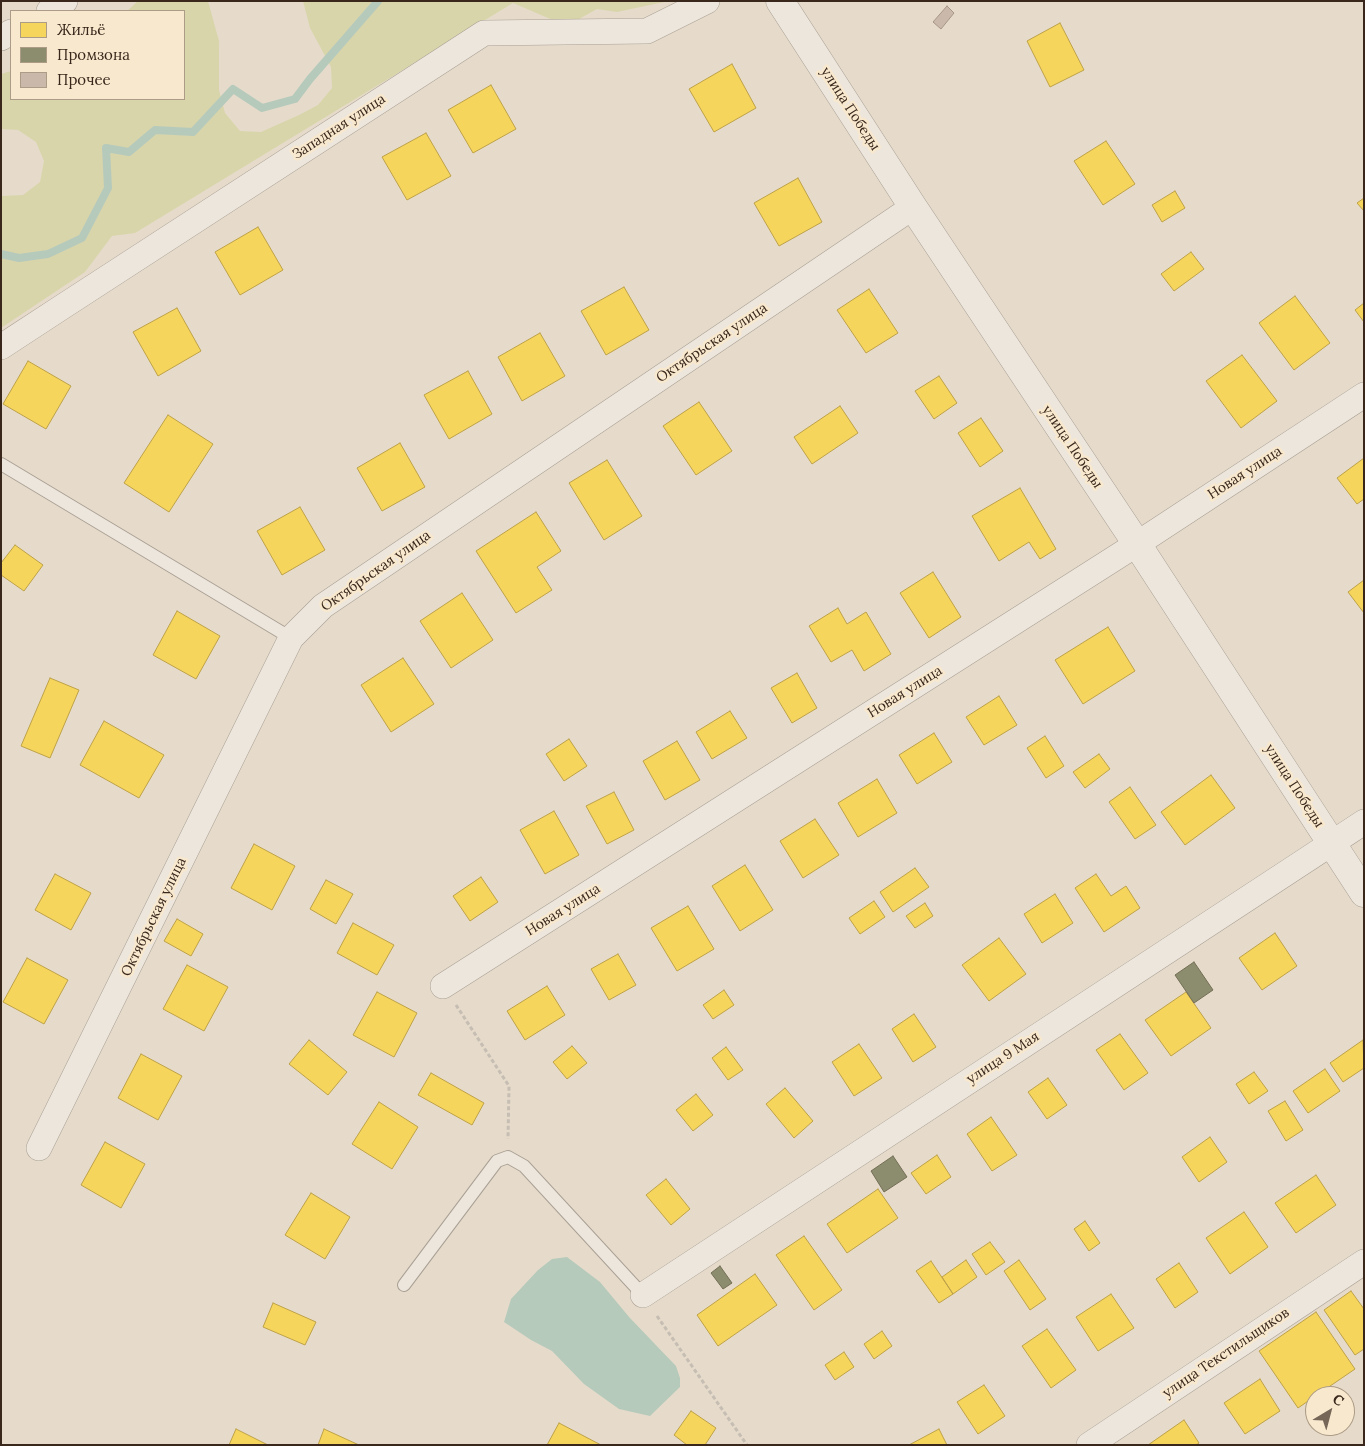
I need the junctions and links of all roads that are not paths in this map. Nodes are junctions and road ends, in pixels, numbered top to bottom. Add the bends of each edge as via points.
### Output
1 (65, 1) edge
2 (706, 1) edge
3 (780, 1) edge
4 (51, 10) edge
5 (913, 207) junction
6 (1, 348) edge
7 (1364, 395) edge
8 (1, 464) edge
9 (1137, 544) junction
10 (291, 638) junction
11 (1364, 822) edge
12 (1331, 844) junction
13 (1364, 893) edge
14 (443, 986) road end
15 (39, 1148) dead end
16 (1364, 1262) edge
17 (404, 1285) dead end
18 (643, 1294) joint
19 (1089, 1445) edge

1 - 4 street
2 - 6 street, Западная улица via 647,31 484,33
3 - 5 street, улица Победы
5 - 9 street, улица Победы
5 - 10 street, Октябрьская улица via 322,606
7 - 9 street, Новая улица
8 - 10 lane
9 - 12 street, улица Победы
9 - 14 street, Новая улица
10 - 15 street, Октябрьская улица
11 - 12 street, улица 9 Мая
12 - 13 street, улица Победы
12 - 18 street, улица 9 Мая
16 - 19 street, улица Текстильщиков
17 - 18 lane via 497,1161 508,1156 524,1166

